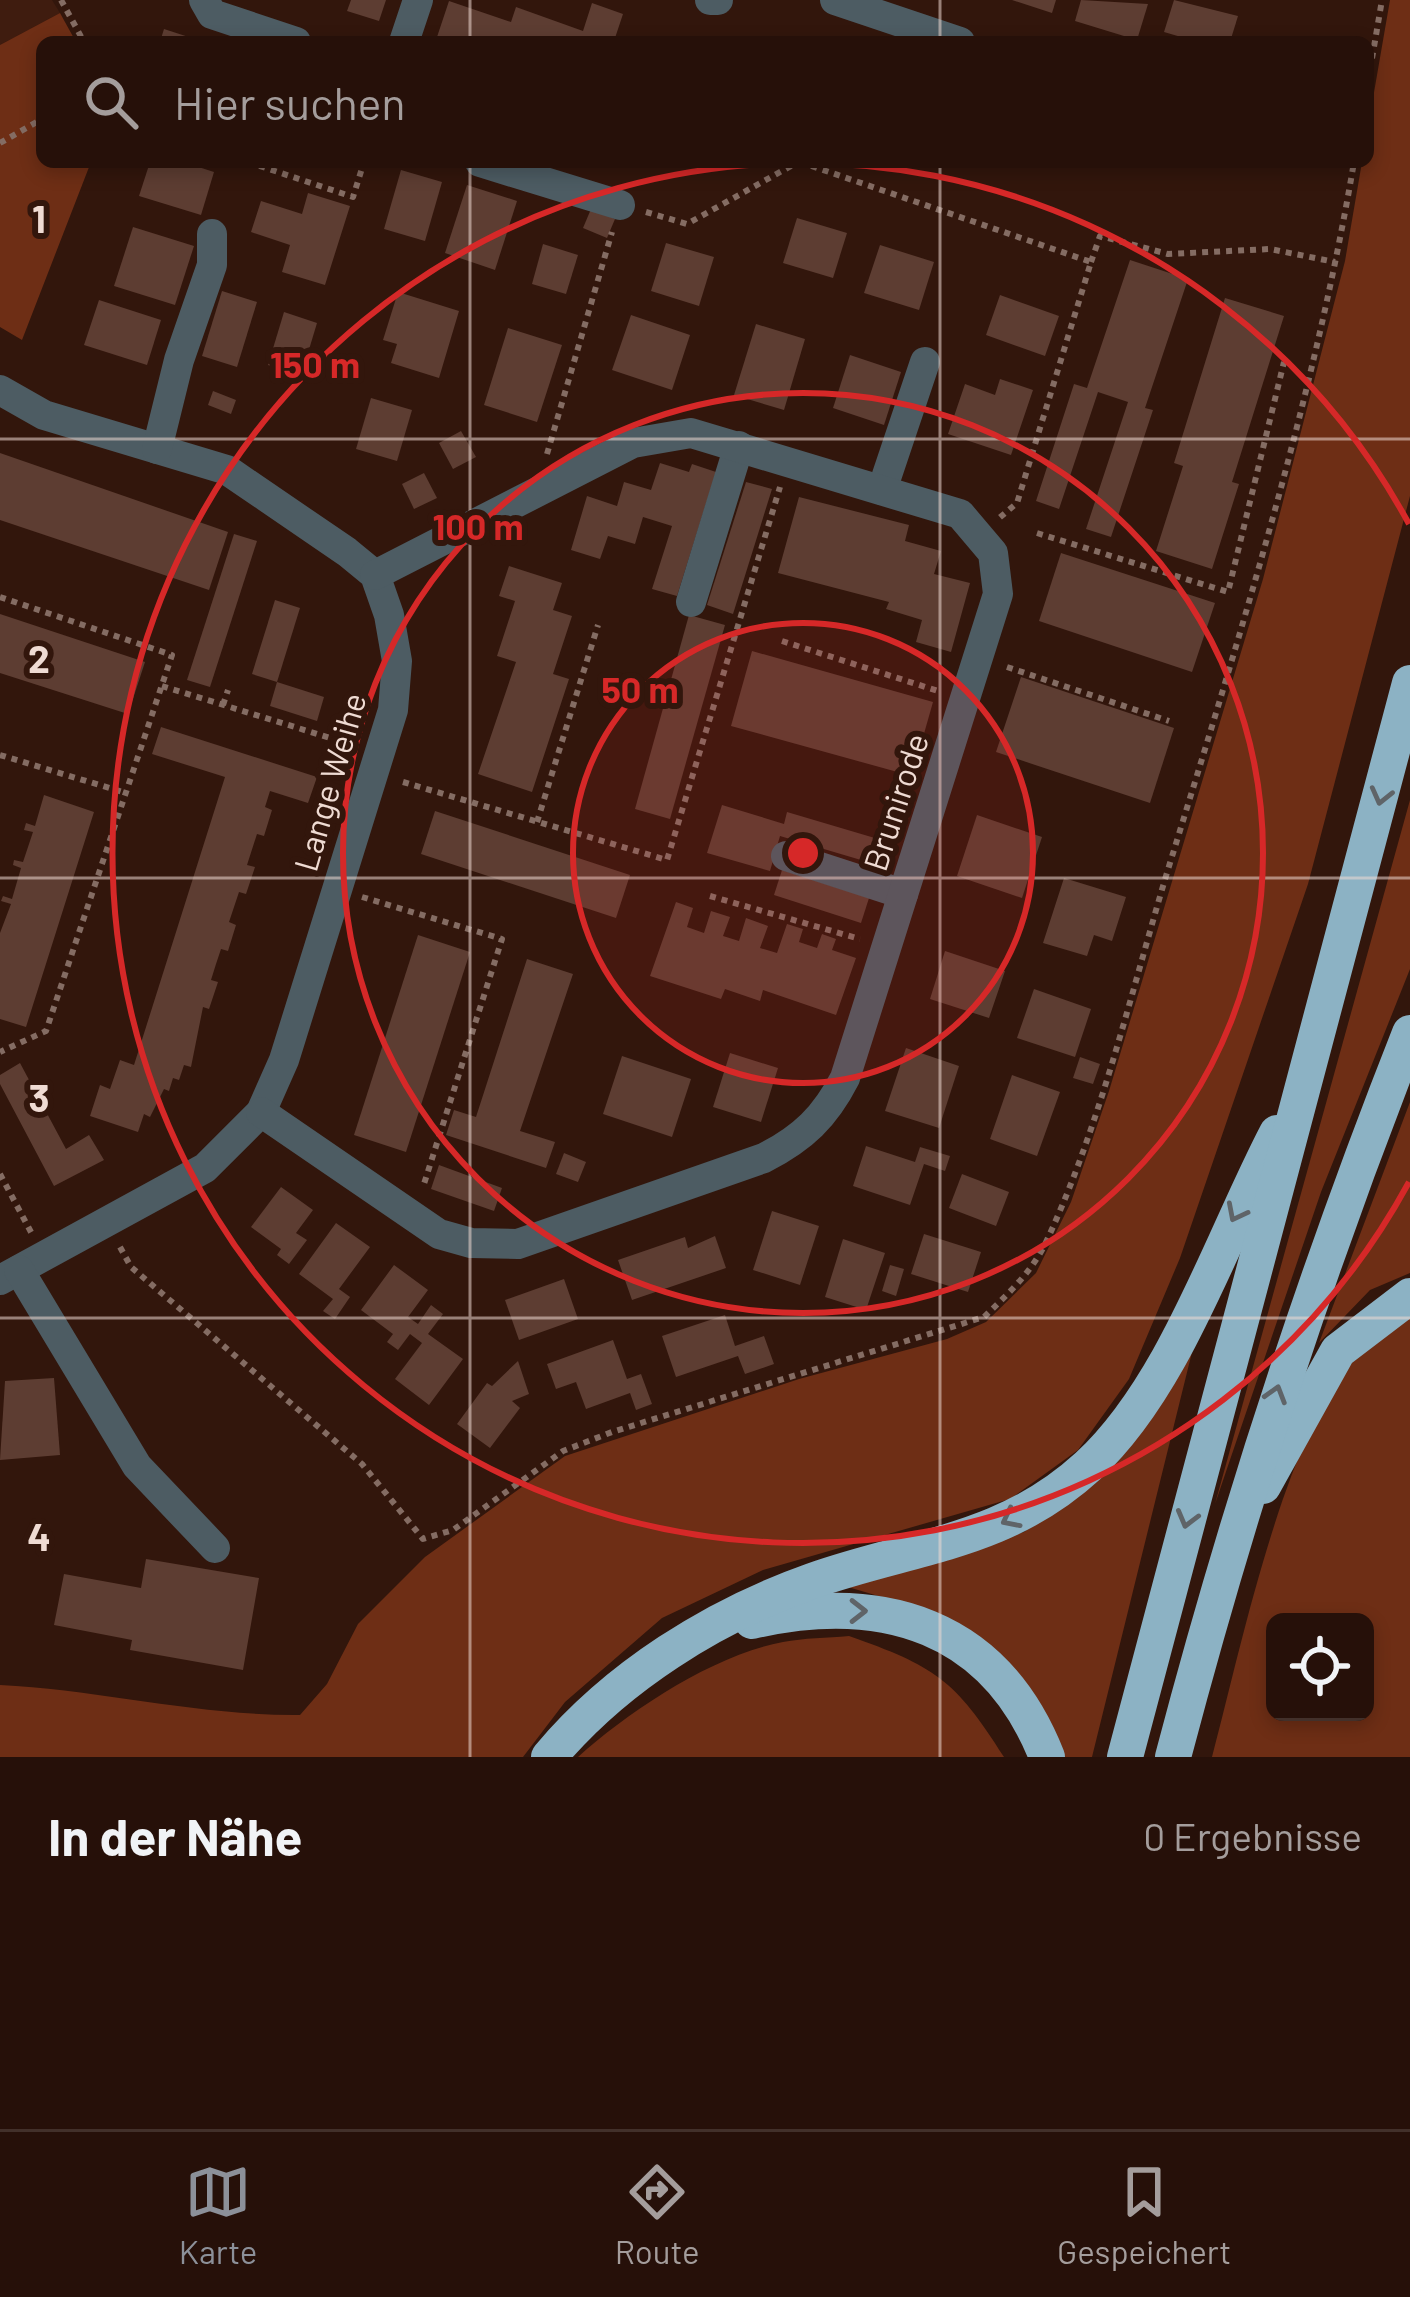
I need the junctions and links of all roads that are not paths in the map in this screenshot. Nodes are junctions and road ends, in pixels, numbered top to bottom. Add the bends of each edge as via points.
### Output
1 (204, 0) edge
2 (418, 0) edge
3 (835, 0) edge
4 (278, 36) edge
5 (406, 36) edge
6 (942, 36) edge
7 (500, 168) edge
8 (620, 205) road end
9 (212, 234) dead end
10 (926, 362) dead end
11 (0, 390) edge
12 (739, 446) junction
13 (158, 449) junction
14 (882, 490) junction
15 (375, 575) junction
16 (691, 602) dead end
17 (1410, 683) edge
18 (786, 856) dead end
19 (903, 894) junction
20 (1410, 1034) edge
21 (1309, 1072) junction
22 (261, 1112) junction
23 (21, 1269) edge
24 (1410, 1296) edge
25 (1229, 1546) junction
26 (215, 1548) dead end
27 (701, 1633) junction
28 (549, 1757) edge
29 (1047, 1757) edge
30 (1125, 1757) edge
31 (1173, 1757) edge

1 - 4 street via 212,14
2 - 5 street
3 - 6 street
7 - 8 street
9 - 13 street via 212,265
10 - 14 street
11 - 13 street via 44,415
12 - 14 street
12 - 15 street via 692,433 634,442
12 - 16 street
13 - 15 street via 262,490
14 - 19 street, Brunirode via 960,514 993,553 998,594
15 - 22 street, Lange Weihe via 397,661 393,710
17 -> 21 highway
18 - 19 street
19 - 22 street, Brunirode via 845,1078 827,1112 797,1141 518,1244 439,1234
25 -> 20 highway via 1284,1369
21 -> 27 highway via 1157,1375 1088,1466 1013,1520 814,1580
21 -> 30 highway
22 - 23 street, Lange Weihe via 205,1168
23 - 26 street via 137,1466
24 - 25 highway via 1338,1351
25 - 31 highway
27 - 28 highway via 609,1695
27 -> 29 highway via 827,1611 880,1611 924,1623 974,1652 1016,1697

